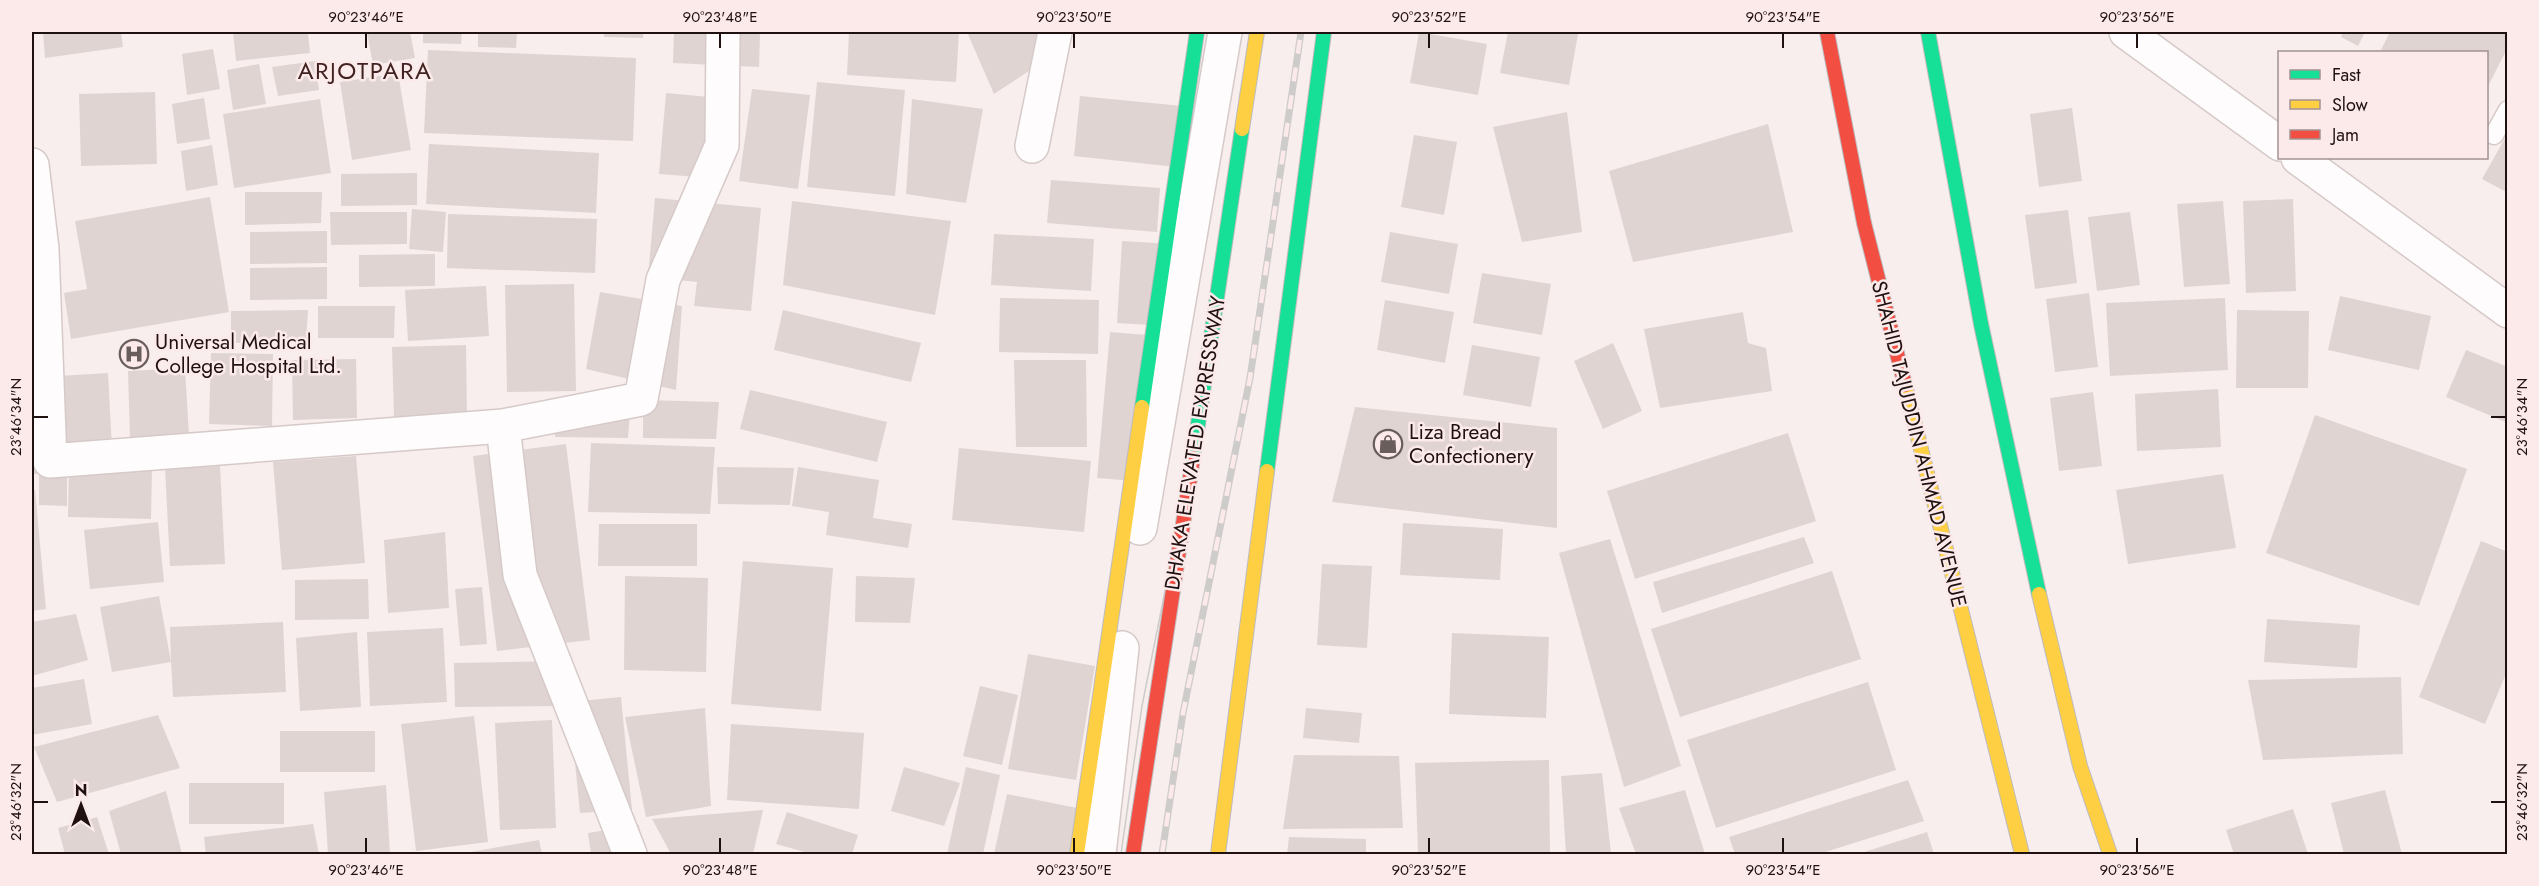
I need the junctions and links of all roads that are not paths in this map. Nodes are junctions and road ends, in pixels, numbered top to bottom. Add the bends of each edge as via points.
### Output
1 (723, 32) edge
2 (1055, 32) edge
3 (1197, 32) edge
4 (1225, 32) edge
5 (1257, 32) edge
6 (1324, 32) edge
7 (1339, 32) edge
8 (1827, 32) edge
9 (1928, 32) edge
10 (2126, 32) edge
11 (2508, 110) edge
12 (2494, 135) dead end
13 (2278, 143) edge
14 (1032, 146) dead end
15 (2299, 159) edge
16 (32, 165) edge
17 (2508, 311) edge
18 (503, 426) junction
19 (630, 855) edge
20 (1077, 855) edge
21 (1099, 855) edge
22 (1133, 855) edge
23 (1218, 855) edge
24 (1227, 855) edge
25 (2022, 855) edge
26 (2110, 855) edge

1 - 18 street via 722,145 663,280 641,399
2 - 14 street
3 - 20 main road
4 - 21 street via 1126,609
5 - 22 main road, DHAKA ELEVATED EXPRESSWAY, bridge
6 - 23 main road
7 - 24 street
8 - 25 main road, SHAHID TAJUDDIN AHMAD AVENUE via 1864,223
9 - 26 main road via 1965,245 2026,538 2091,811
10 - 13 street
11 - 12 lane
15 - 17 street
16 - 18 street via 42,249 50,461
18 - 19 street via 520,575

